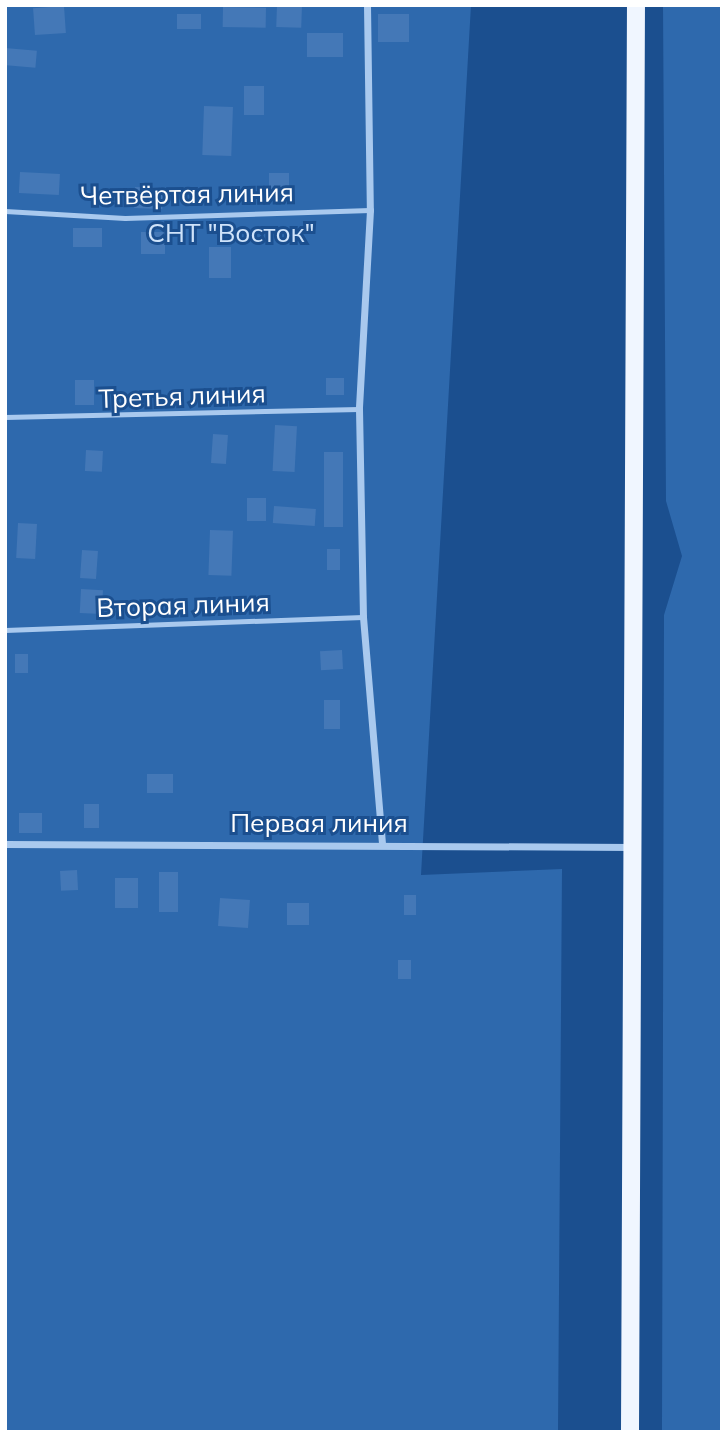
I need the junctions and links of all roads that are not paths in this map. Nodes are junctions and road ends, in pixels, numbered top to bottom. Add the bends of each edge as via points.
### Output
1 (367, 5) edge
2 (636, 5) edge
3 (370, 210) junction
4 (5, 211) edge
5 (359, 409) junction
6 (5, 417) edge
7 (363, 617) junction
8 (5, 630) edge
9 (5, 844) edge
10 (382, 844) junction
11 (633, 847) junction
12 (630, 1432) edge

1 - 3 street
2 - 11 main road
3 - 4 lane, Четвёртая линия via 125,218
3 - 5 street
5 - 6 lane, Третья линия
5 - 7 street
7 - 8 lane, Вторая линия
7 - 10 street
9 - 10 street, Первая линия
10 - 11 street, Первая линия
11 - 12 main road

